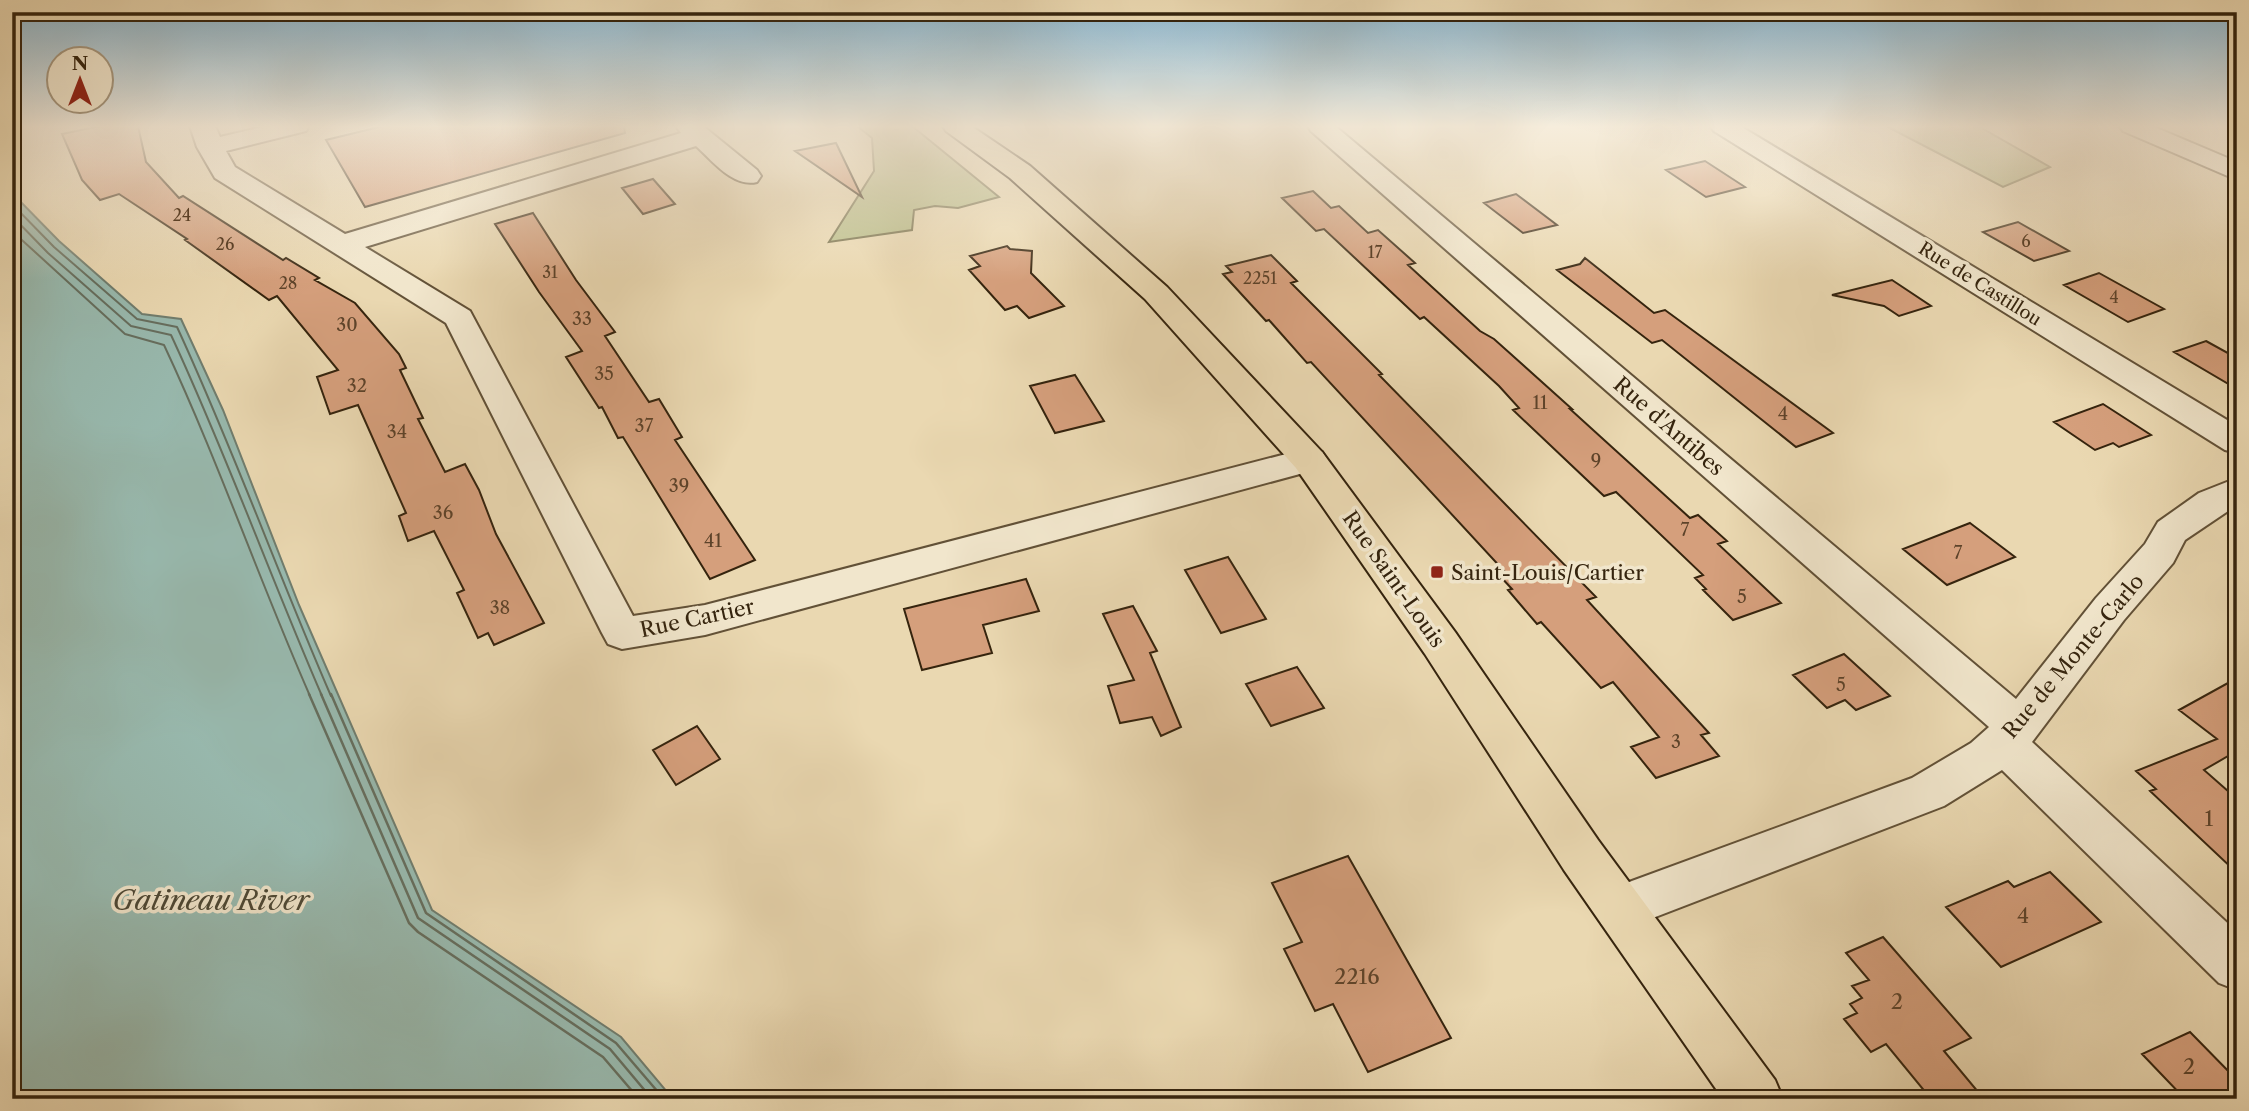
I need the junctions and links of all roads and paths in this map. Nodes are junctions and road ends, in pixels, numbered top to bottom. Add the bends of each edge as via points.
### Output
1 (235, 178) edge
2 (549, 178) edge
3 (1027, 178) edge
4 (1380, 178) edge
5 (1809, 178) edge
6 (344, 244) junction
7 (2237, 442) edge
8 (1309, 460) junction
9 (2237, 490) edge
10 (2010, 734) junction
11 (1619, 908) junction
12 (2237, 966) edge
13 (1756, 1099) edge

1 - 6 street, Rue Cartier
2 - 6 street
3 - 8 main road, Rue Saint-Louis via 1156,293
4 - 10 street, Rue d'Antibes
5 - 7 street, Rue de Castillou
6 - 8 street, Rue Cartier via 459,318 622,633 705,620
8 - 11 main road, Rue Saint-Louis via 1440,643
9 - 10 street, Rue de Monte-Carlo via 2171,531 2159,552
10 - 11 street, Rue de Monte-Carlo via 1956,777 1928,792
10 - 12 street, Rue d'Antibes
11 - 13 main road, Rue Saint-Louis

